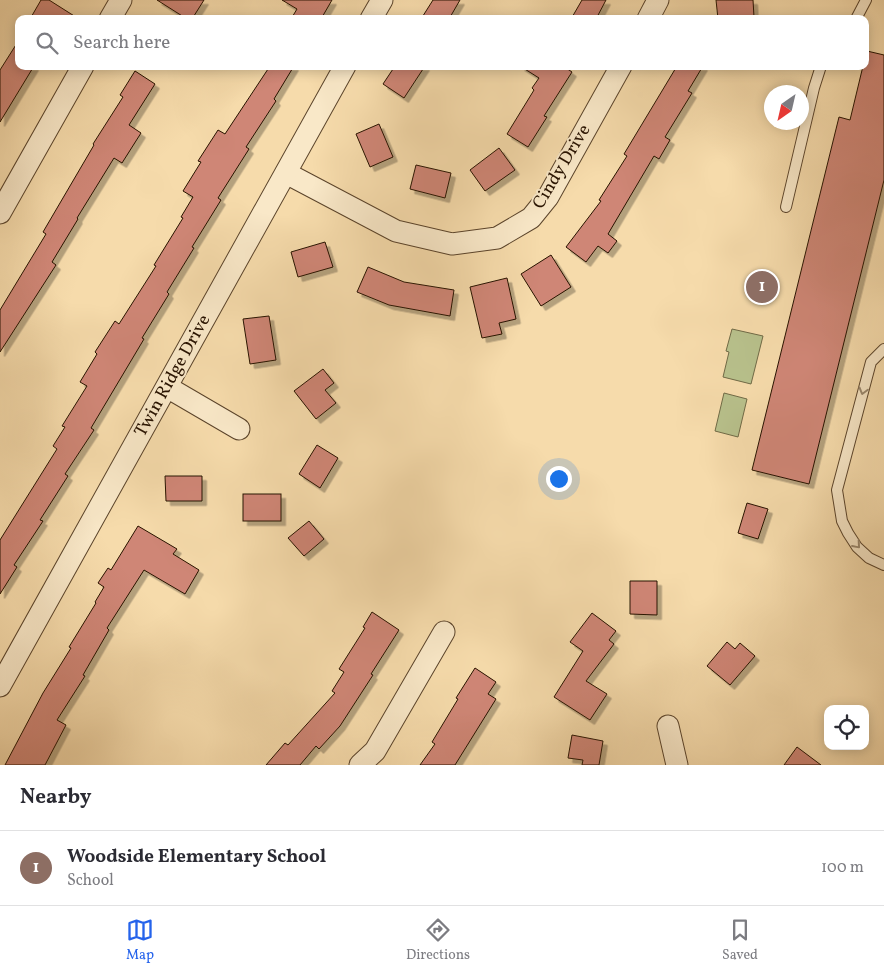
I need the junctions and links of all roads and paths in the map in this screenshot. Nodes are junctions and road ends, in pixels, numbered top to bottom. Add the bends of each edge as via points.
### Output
1 (121, 0) edge
2 (382, 0) edge
3 (658, 0) edge
4 (866, 0) edge
5 (112, 15) edge
6 (373, 15) edge
7 (650, 15) edge
8 (858, 15) edge
9 (81, 70) edge
10 (343, 70) edge
11 (619, 70) edge
12 (820, 70) edge
13 (286, 173) junction
14 (786, 208) dead end
15 (0, 213) edge
16 (884, 349) edge
17 (167, 387) junction
18 (239, 429) dead end
19 (884, 565) edge
20 (444, 632) dead end
21 (0, 686) edge
22 (668, 726) dead end
23 (360, 765) edge
24 (676, 765) edge

1 - 5 street
2 - 6 street
3 - 7 street
4 - 8 lane
9 - 15 street
10 - 13 street, Twin Ridge Drive
11 - 13 street, Cindy Drive via 548,197 531,218 497,238 452,244 396,231
12 - 14 lane
13 - 17 street, Twin Ridge Drive
16 -> 19 lane via 871,362 837,490 842,521 848,534 869,558
17 - 18 street
17 - 21 street, Twin Ridge Drive
20 - 23 street via 376,751
22 - 24 street

